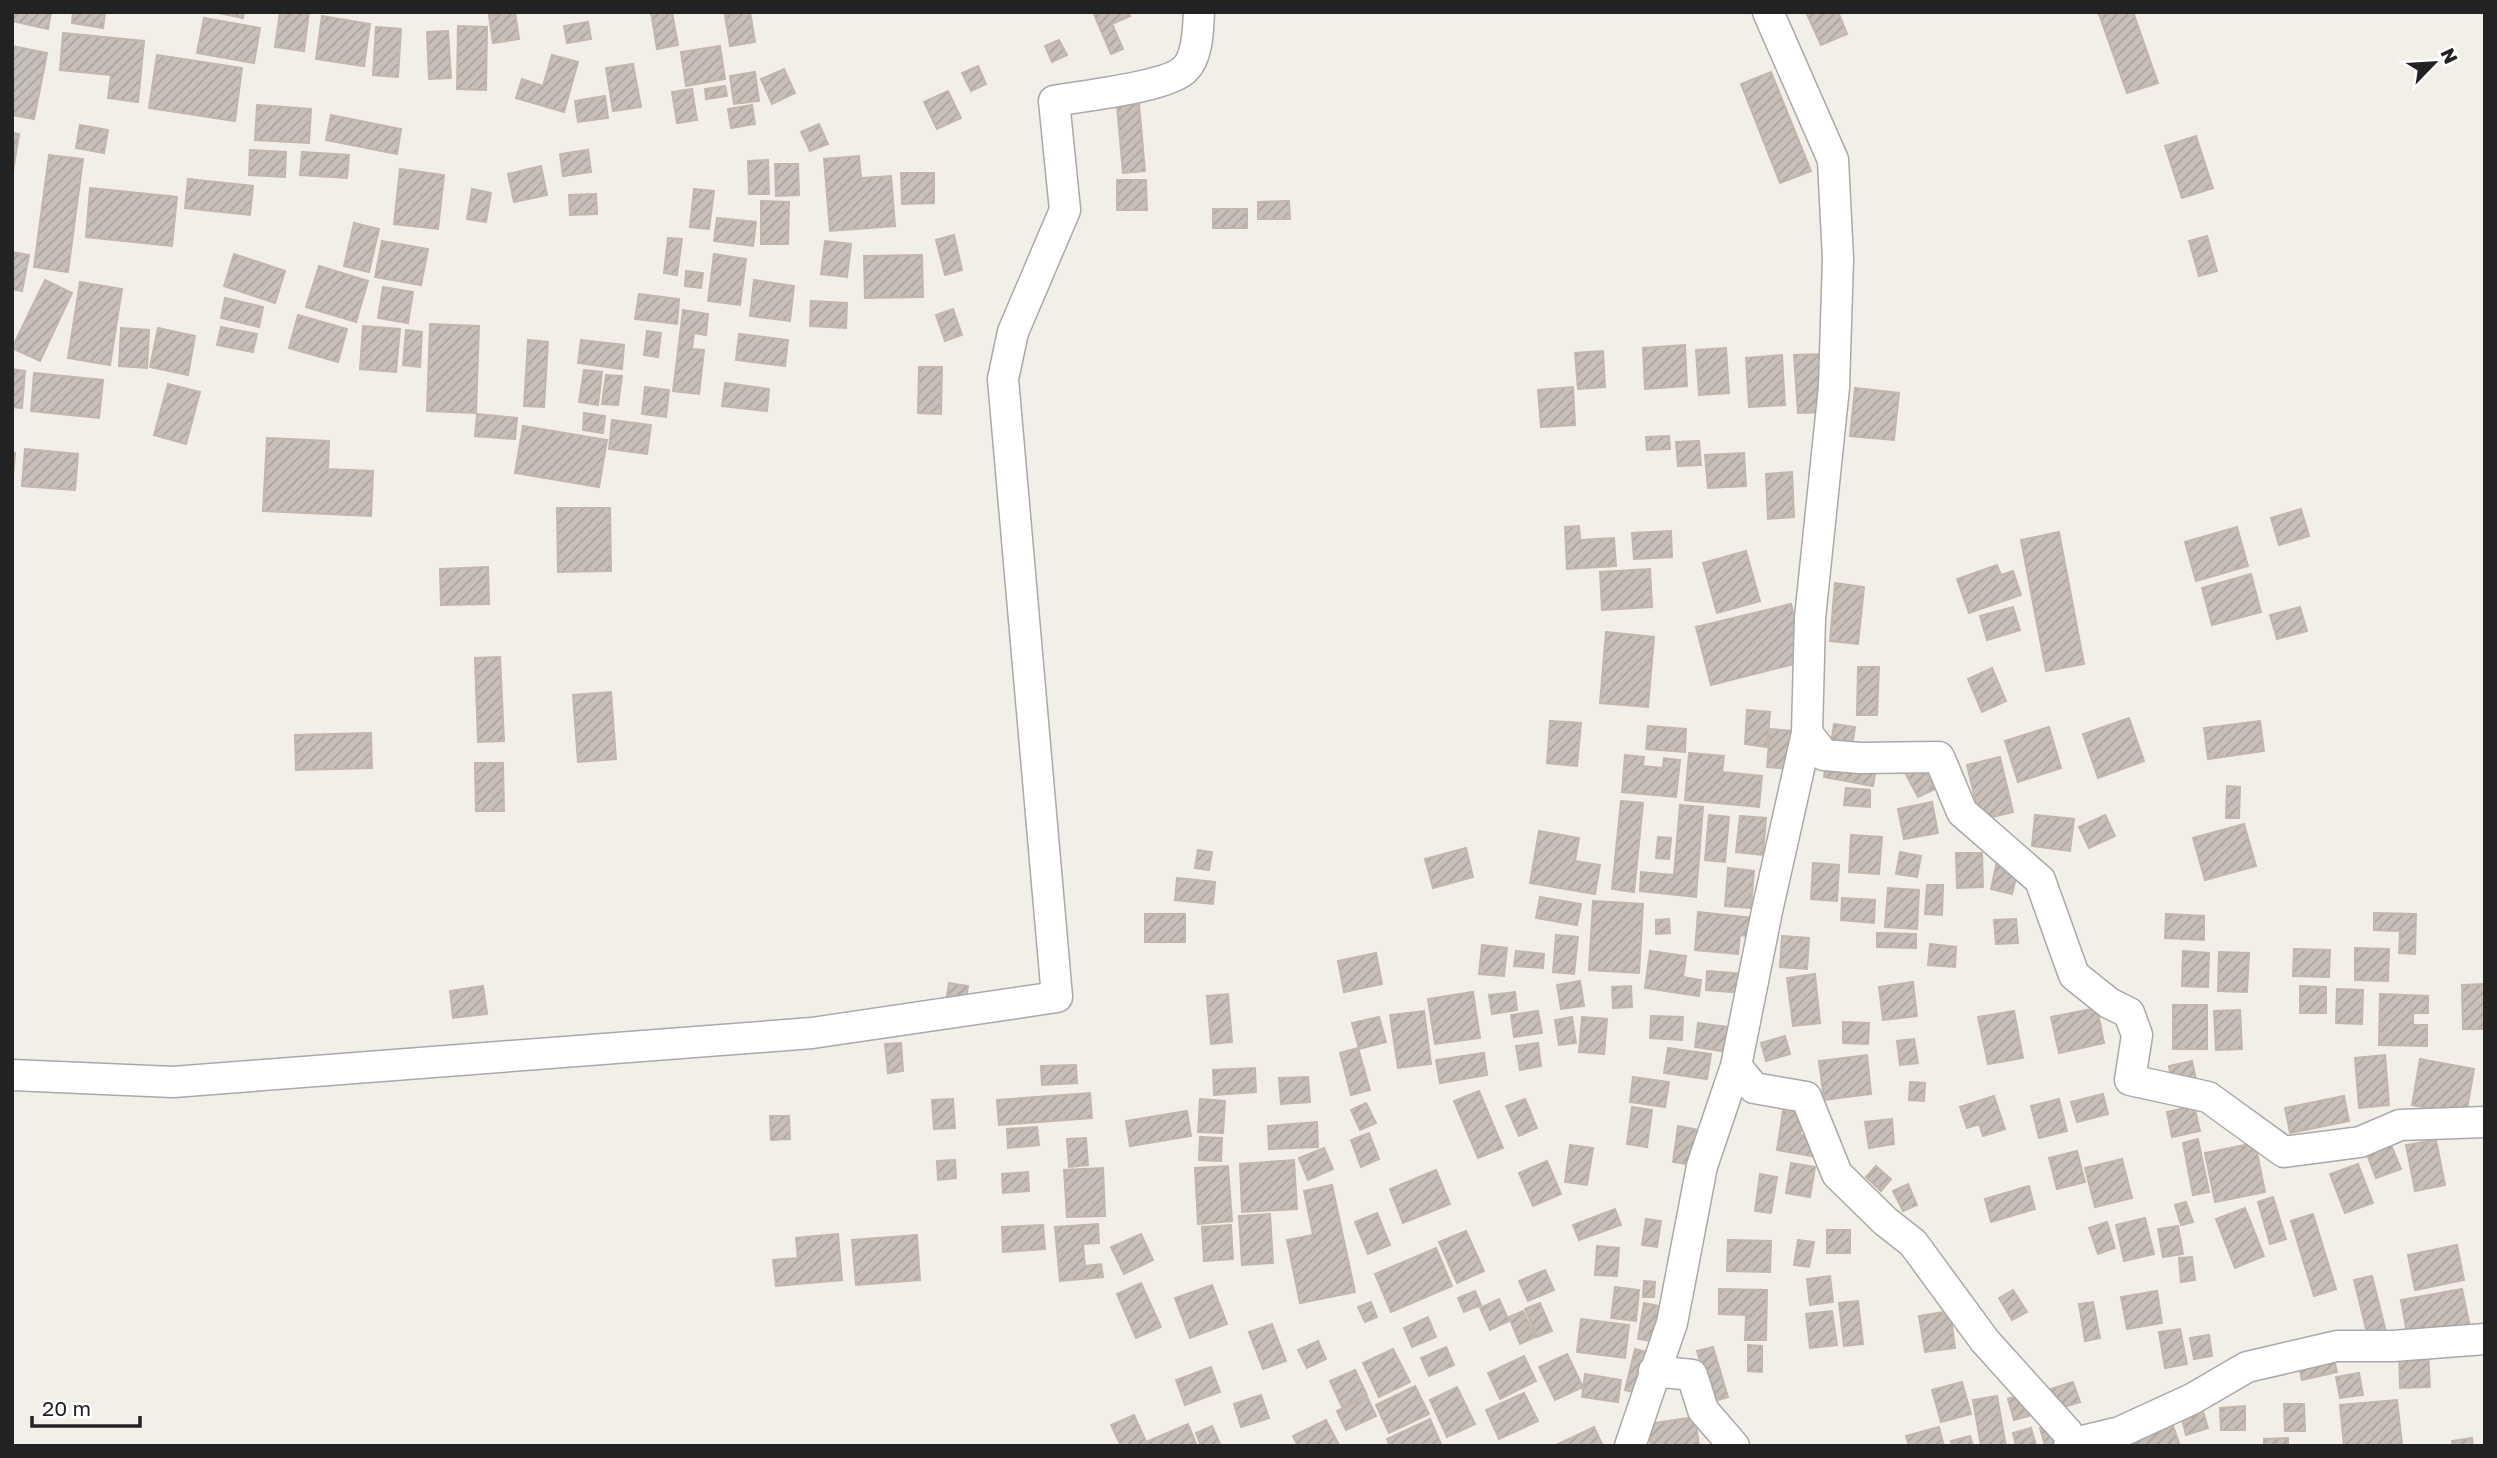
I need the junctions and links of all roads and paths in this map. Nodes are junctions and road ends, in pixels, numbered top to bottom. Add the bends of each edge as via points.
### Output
1 (1199, 12) edge
2 (1768, 12) edge
3 (1807, 733) junction
4 (1736, 1066) junction
5 (12, 1075) edge
6 (2485, 1122) edge
7 (2485, 1339) edge
8 (1654, 1371) junction
9 (2071, 1444) edge
10 (1630, 1446) edge
11 (1734, 1446) edge

1 - 5 street via 1197,44 1185,69 1160,82 1054,101 1066,210 1013,331 1003,379 1057,997 812,1033 173,1082
2 - 3 street via 1833,160 1838,259 1834,387 1810,618
3 - 4 street
3 - 6 street via 1824,755 1939,757 1962,812 2040,880 2074,975 2129,1013 2137,1035 2130,1080 2208,1097 2284,1152 2360,1142 2400,1125
4 - 8 street via 1702,1166 1672,1323
4 - 9 street via 1754,1088 1806,1097 1838,1174 1913,1243 1985,1341
7 - 9 street via 2337,1346 2247,1367 2120,1432
8 - 10 street
8 - 11 street via 1692,1374 1703,1410

